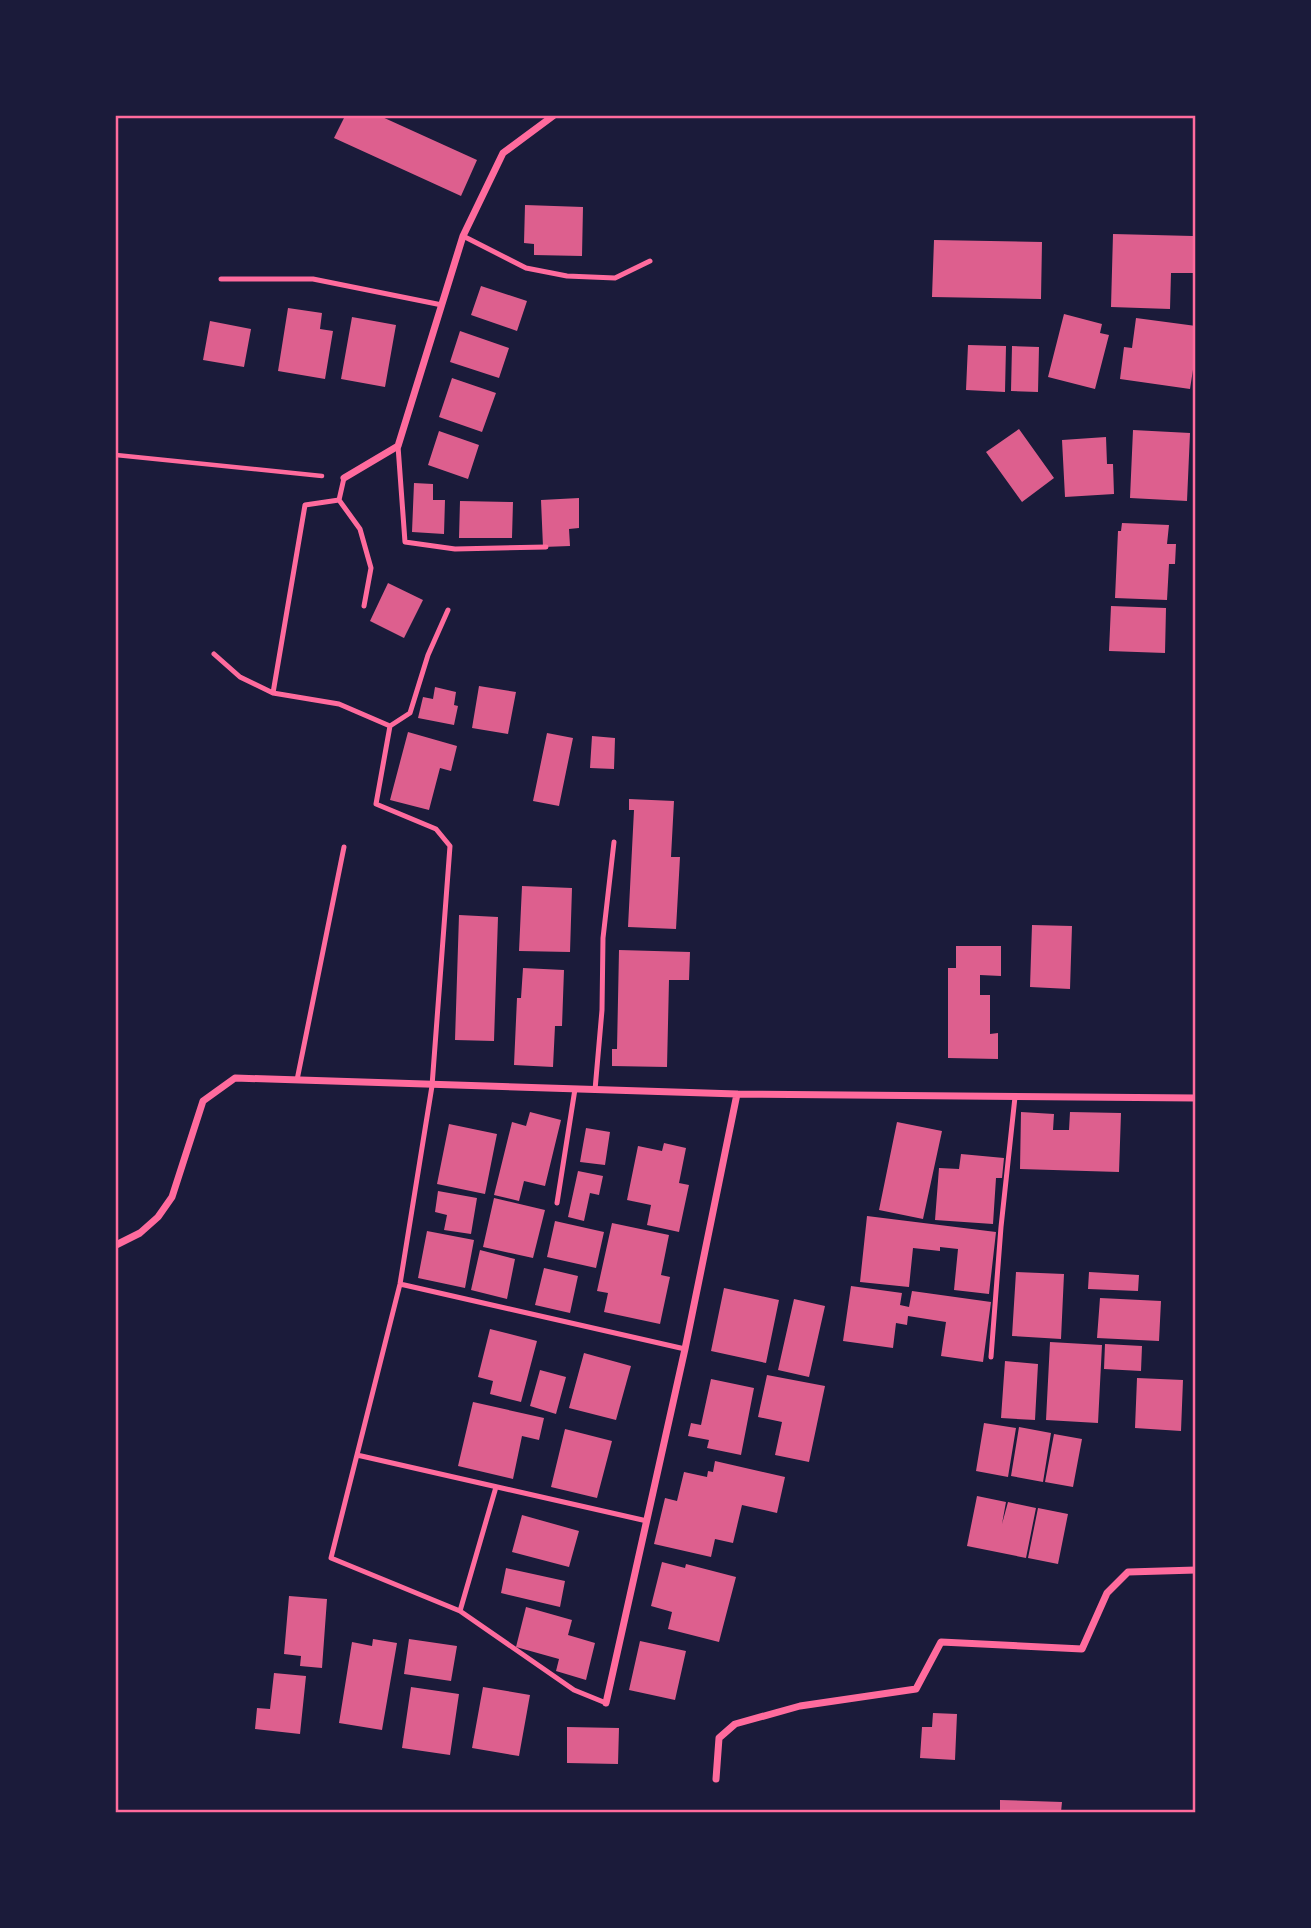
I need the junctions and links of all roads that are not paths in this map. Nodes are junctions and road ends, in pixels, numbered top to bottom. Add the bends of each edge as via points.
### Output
1 (553, 116) edge
2 (463, 236) junction
3 (650, 261) dead end
4 (221, 279) dead end
5 (442, 305) junction
6 (398, 446) junction
7 (344, 478) joint
8 (339, 500) junction
9 (546, 547) dead end
10 (364, 606) dead end
11 (448, 610) dead end
12 (214, 654) dead end
13 (273, 694) junction
14 (390, 726) junction
15 (614, 842) dead end
16 (344, 847) dead end
17 (297, 1080) junction
18 (432, 1086) junction
19 (575, 1089) junction
20 (595, 1090) junction
21 (737, 1094) junction
22 (1015, 1097) junction
23 (1195, 1098) edge
24 (557, 1203) dead end
25 (116, 1245) edge
26 (400, 1284) junction
27 (685, 1349) junction
28 (991, 1357) dead end
29 (357, 1455) junction
30 (496, 1487) junction
31 (647, 1521) junction
32 (1195, 1570) edge
33 (460, 1611) junction
34 (606, 1703) joint
35 (716, 1779) dead end

1 - 2 street via 503,153
2 - 3 lane via 526,268 567,276 615,278
2 - 5 street
4 - 5 lane via 313,279
5 - 6 street
6 - 7 street
6 - 9 lane via 405,542 455,549
7 - 8 lane
8 - 10 lane via 360,529 371,568
8 - 13 lane via 306,505
11 - 14 lane via 428,654 410,713
12 - 13 lane via 240,677
13 - 14 lane via 340,704
14 - 18 lane via 376,804 436,829 450,846
15 - 20 lane via 603,939
16 - 17 lane
17 - 18 street
17 - 25 street via 235,1078 203,1101 172,1197 159,1217
18 - 19 street
18 - 26 lane
19 - 20 street
19 - 24 lane
20 - 21 street
21 - 22 street
21 - 27 street
22 - 23 street
22 - 28 lane
26 - 27 lane
26 - 29 lane
27 - 31 street
29 - 30 lane
29 - 33 lane via 331,1558
30 - 31 lane
30 - 33 lane
31 - 34 street
32 - 35 street via 1128,1572 1107,1593 1082,1649 941,1642 916,1689 800,1706 735,1724 719,1738
33 - 34 lane via 574,1690

